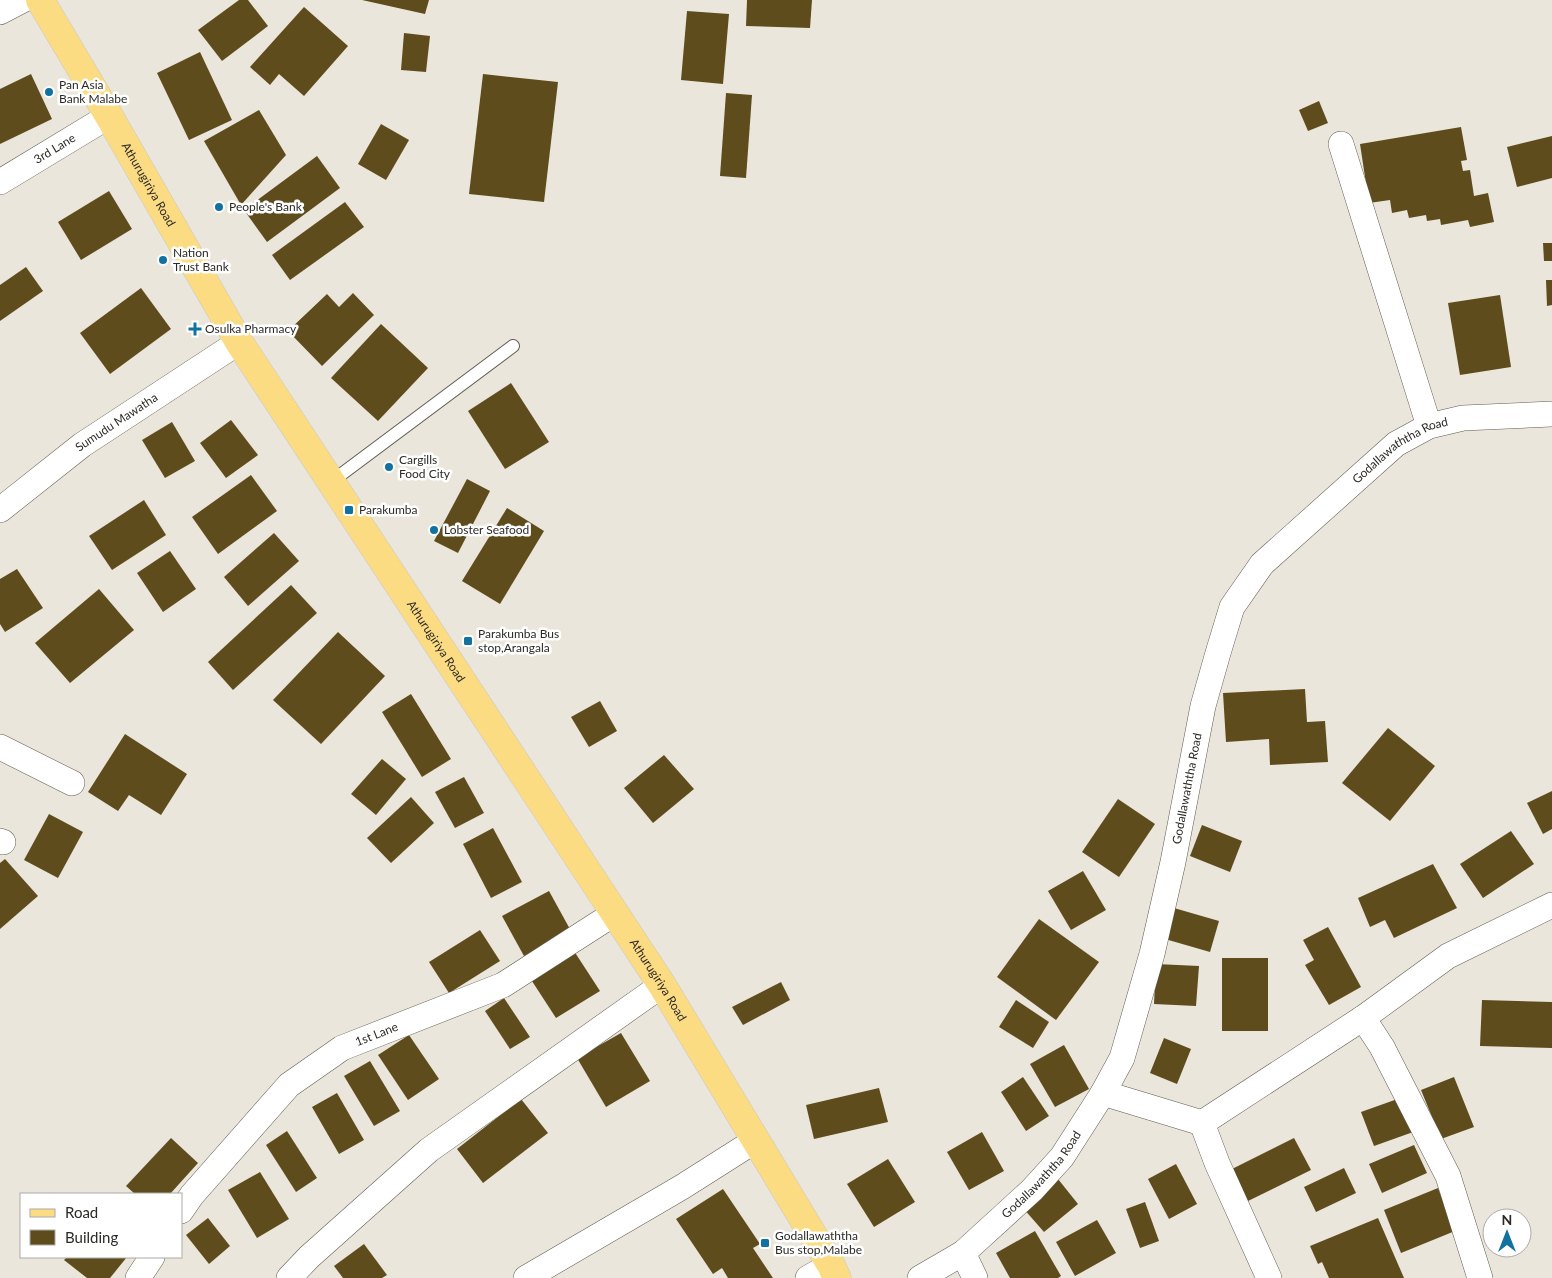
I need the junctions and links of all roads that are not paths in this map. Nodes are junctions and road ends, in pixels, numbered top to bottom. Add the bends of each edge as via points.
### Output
1 (22, 0) edge
2 (40, 0) edge
3 (0, 12) edge
4 (109, 116) junction
5 (1340, 144) dead end
6 (0, 182) edge
7 (239, 342) junction
8 (513, 346) dead end
9 (1552, 414) edge
10 (1429, 426) junction
11 (331, 482) junction
12 (0, 510) edge
13 (0, 747) edge
14 (72, 783) dead end
15 (1552, 905) edge
16 (615, 913) junction
17 (662, 985) junction
18 (1363, 1018) junction
19 (1103, 1093) junction
20 (1202, 1123) junction
21 (756, 1140) junction
22 (182, 1210) edge
23 (963, 1252) junction
24 (151, 1258) edge
25 (834, 1271) edge
26 (138, 1278) edge
27 (289, 1278) edge
28 (526, 1278) edge
29 (808, 1278) edge
30 (920, 1278) edge
31 (976, 1278) edge
32 (1269, 1278) edge
33 (1480, 1278) edge

1 - 3 street
2 - 4 main road, Athurugiriya Road
4 - 6 street, 3rd Lane
4 - 7 main road, Athurugiriya Road
5 - 10 street
7 - 11 main road, Athurugiriya Road
7 - 12 street, Sumudu Mawatha via 82,445
8 - 11 lane
9 - 10 street, Godallawaththa Road via 1463,418
10 - 19 street, Godallawaththa Road via 1396,444 1262,564 1232,607 1203,706 1152,954 1122,1058
11 - 16 main road, Athurugiriya Road
13 - 14 street
15 - 18 street via 1448,956
16 - 17 main road, Athurugiriya Road
16 - 22 street, 1st Lane via 503,984 342,1048 289,1085
17 - 21 main road, Athurugiriya Road
17 - 27 street via 429,1150
18 - 20 street
18 - 33 street via 1382,1047 1448,1176
19 - 20 street
19 - 23 street, Godallawaththa Road via 1062,1157 1032,1190
20 - 32 street
21 - 25 main road, Athurugiriya Road
21 - 28 street
23 - 30 street, Godallawaththa Road
23 - 31 street
24 - 26 street
25 - 29 street

